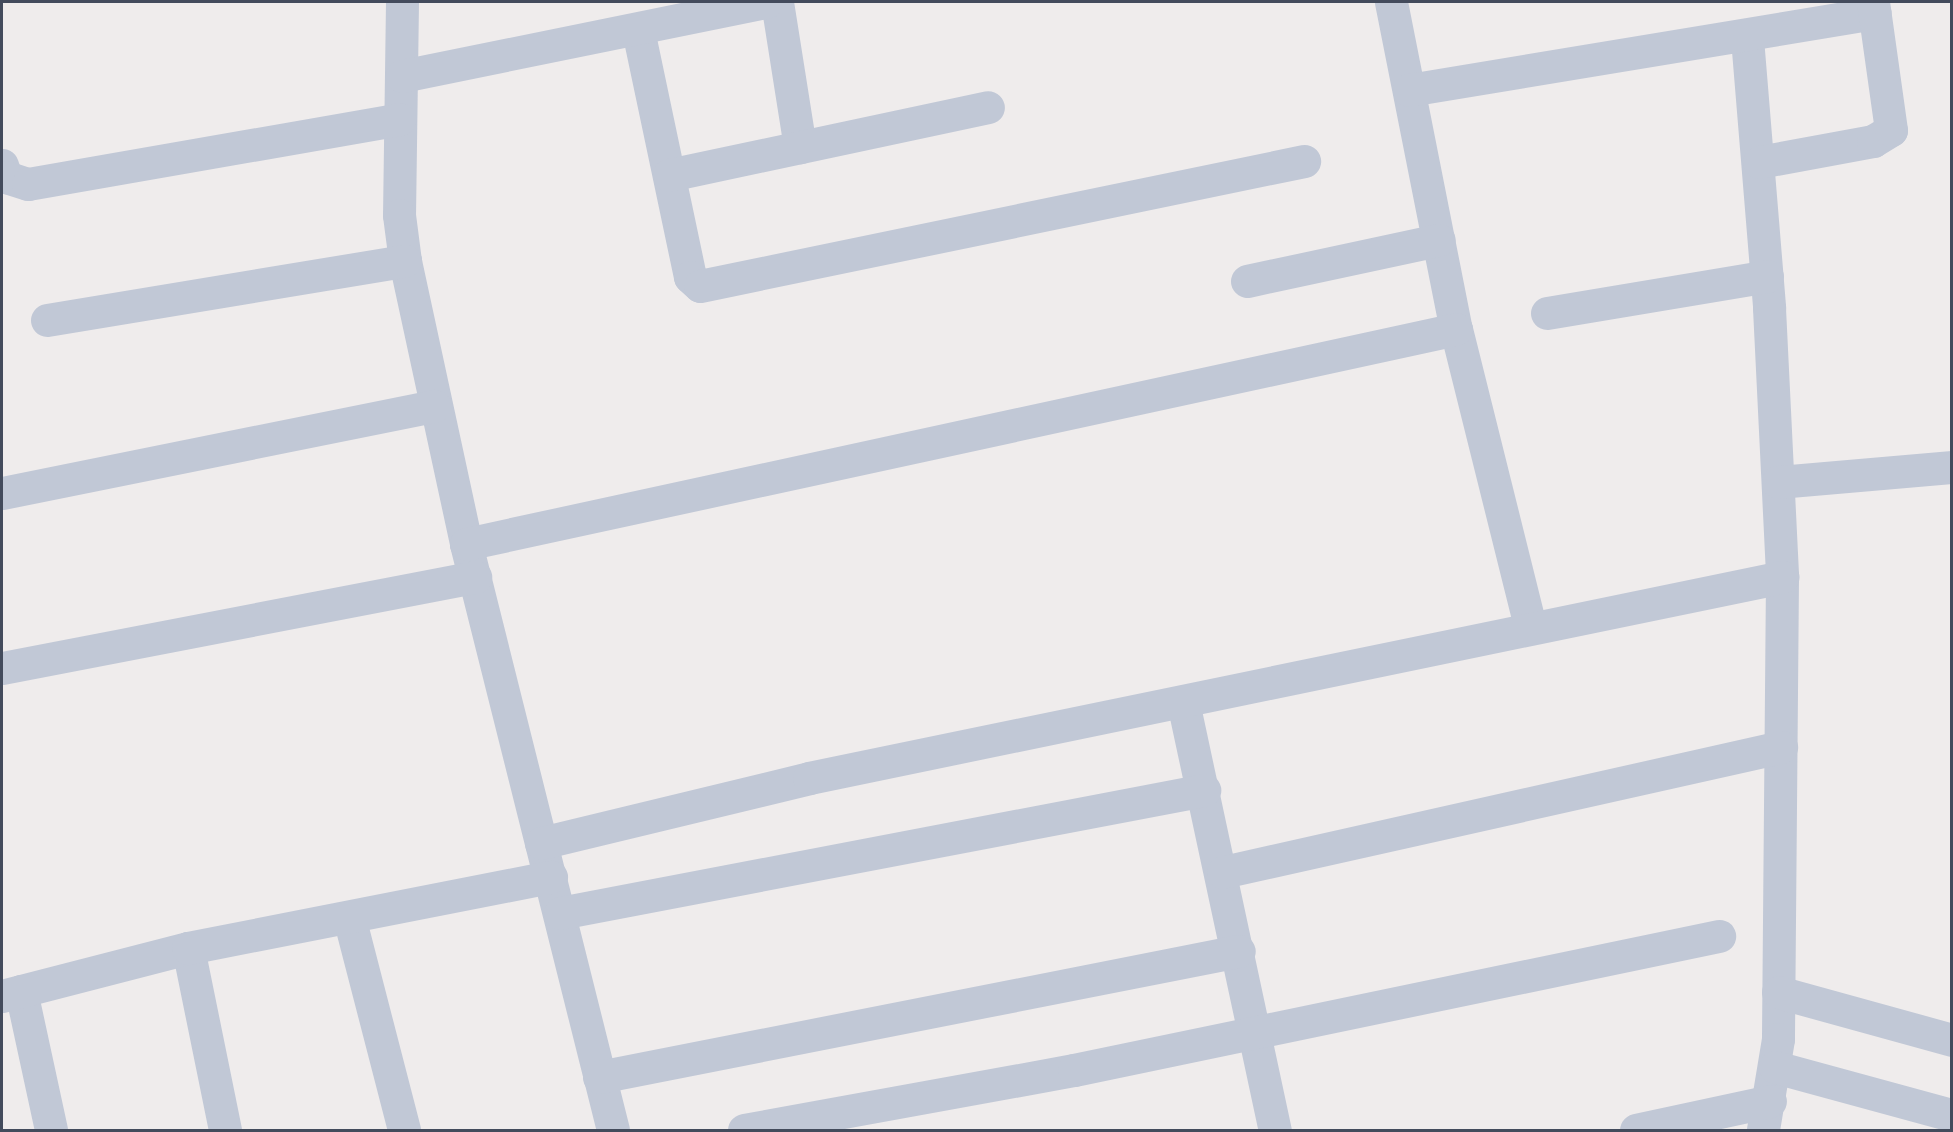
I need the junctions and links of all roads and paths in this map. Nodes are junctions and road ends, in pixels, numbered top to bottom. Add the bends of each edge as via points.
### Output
1 (402, 2) edge
2 (767, 2) edge
3 (777, 2) edge
4 (1391, 2) edge
5 (1874, 7) edge
6 (638, 30) junction
7 (1747, 38) junction
8 (402, 76) junction
9 (1409, 90) junction
10 (988, 107) dead end
11 (399, 119) junction
12 (800, 147) junction
13 (1304, 161) dead end
14 (1759, 162) junction
15 (2, 165) edge
16 (669, 175) junction
17 (1438, 240) junction
18 (405, 261) junction
19 (1767, 276) junction
20 (1246, 280) dead end
21 (1547, 313) dead end
22 (47, 320) dead end
23 (1456, 329) junction
24 (434, 406) junction
25 (1952, 467) edge
26 (1778, 482) junction
27 (2, 493) edge
28 (466, 544) junction
29 (475, 577) junction
30 (1782, 578) junction
31 (1530, 626) junction
32 (2, 668) edge
33 (1183, 702) junction
34 (1781, 747) junction
35 (1204, 790) junction
36 (541, 843) junction
37 (1223, 872) junction
38 (551, 877) junction
39 (560, 913) junction
40 (349, 917) junction
41 (1719, 936) dead end
42 (188, 948) junction
43 (1239, 951) junction
44 (1778, 992) junction
45 (11, 993) edge
46 (1257, 1033) junction
47 (1952, 1040) edge
48 (1775, 1067) junction
49 (599, 1077) junction
50 (1952, 1114) edge
51 (1766, 1116) edge
52 (796, 1126) edge
53 (51, 1131) edge
54 (225, 1131) edge
55 (404, 1131) edge
56 (613, 1131) edge
57 (744, 1131) edge
58 (1275, 1131) edge
59 (1636, 1131) edge

1 - 8 street
2 - 6 street
3 - 12 street
4 - 9 street
5 - 7 street
5 - 14 street via 1891,130 1873,141
6 - 8 street
6 - 16 street
7 - 9 street
7 - 14 street
8 - 11 street
9 - 17 street
10 - 12 street
11 - 15 street via 28,184 6,177
11 - 18 street
12 - 16 street
13 - 16 street via 958,230 712,288 690,278
14 - 19 street
17 - 20 street
17 - 23 street
18 - 22 street
18 - 24 street
19 - 21 street
19 - 26 street
23 - 28 street
23 - 31 street
24 - 27 street
24 - 28 street
25 - 26 street
26 - 30 street
28 - 29 street
29 - 32 street
29 - 36 street
30 - 31 street
30 - 34 street
31 - 33 street
33 - 35 street
33 - 36 street via 809,778
34 - 37 street
34 - 44 street
35 - 37 street
35 - 39 street
36 - 38 street
37 - 43 street
38 - 39 street
38 - 40 street
39 - 49 street
40 - 42 street
40 - 55 street
41 - 46 street
42 - 45 street
42 - 54 street
43 - 46 street
43 - 49 street
44 - 47 street
44 - 48 street
45 - 53 street
46 - 52 street
46 - 58 street
48 - 50 street
48 - 51 street
49 - 56 street
51 - 59 street
52 - 57 street

